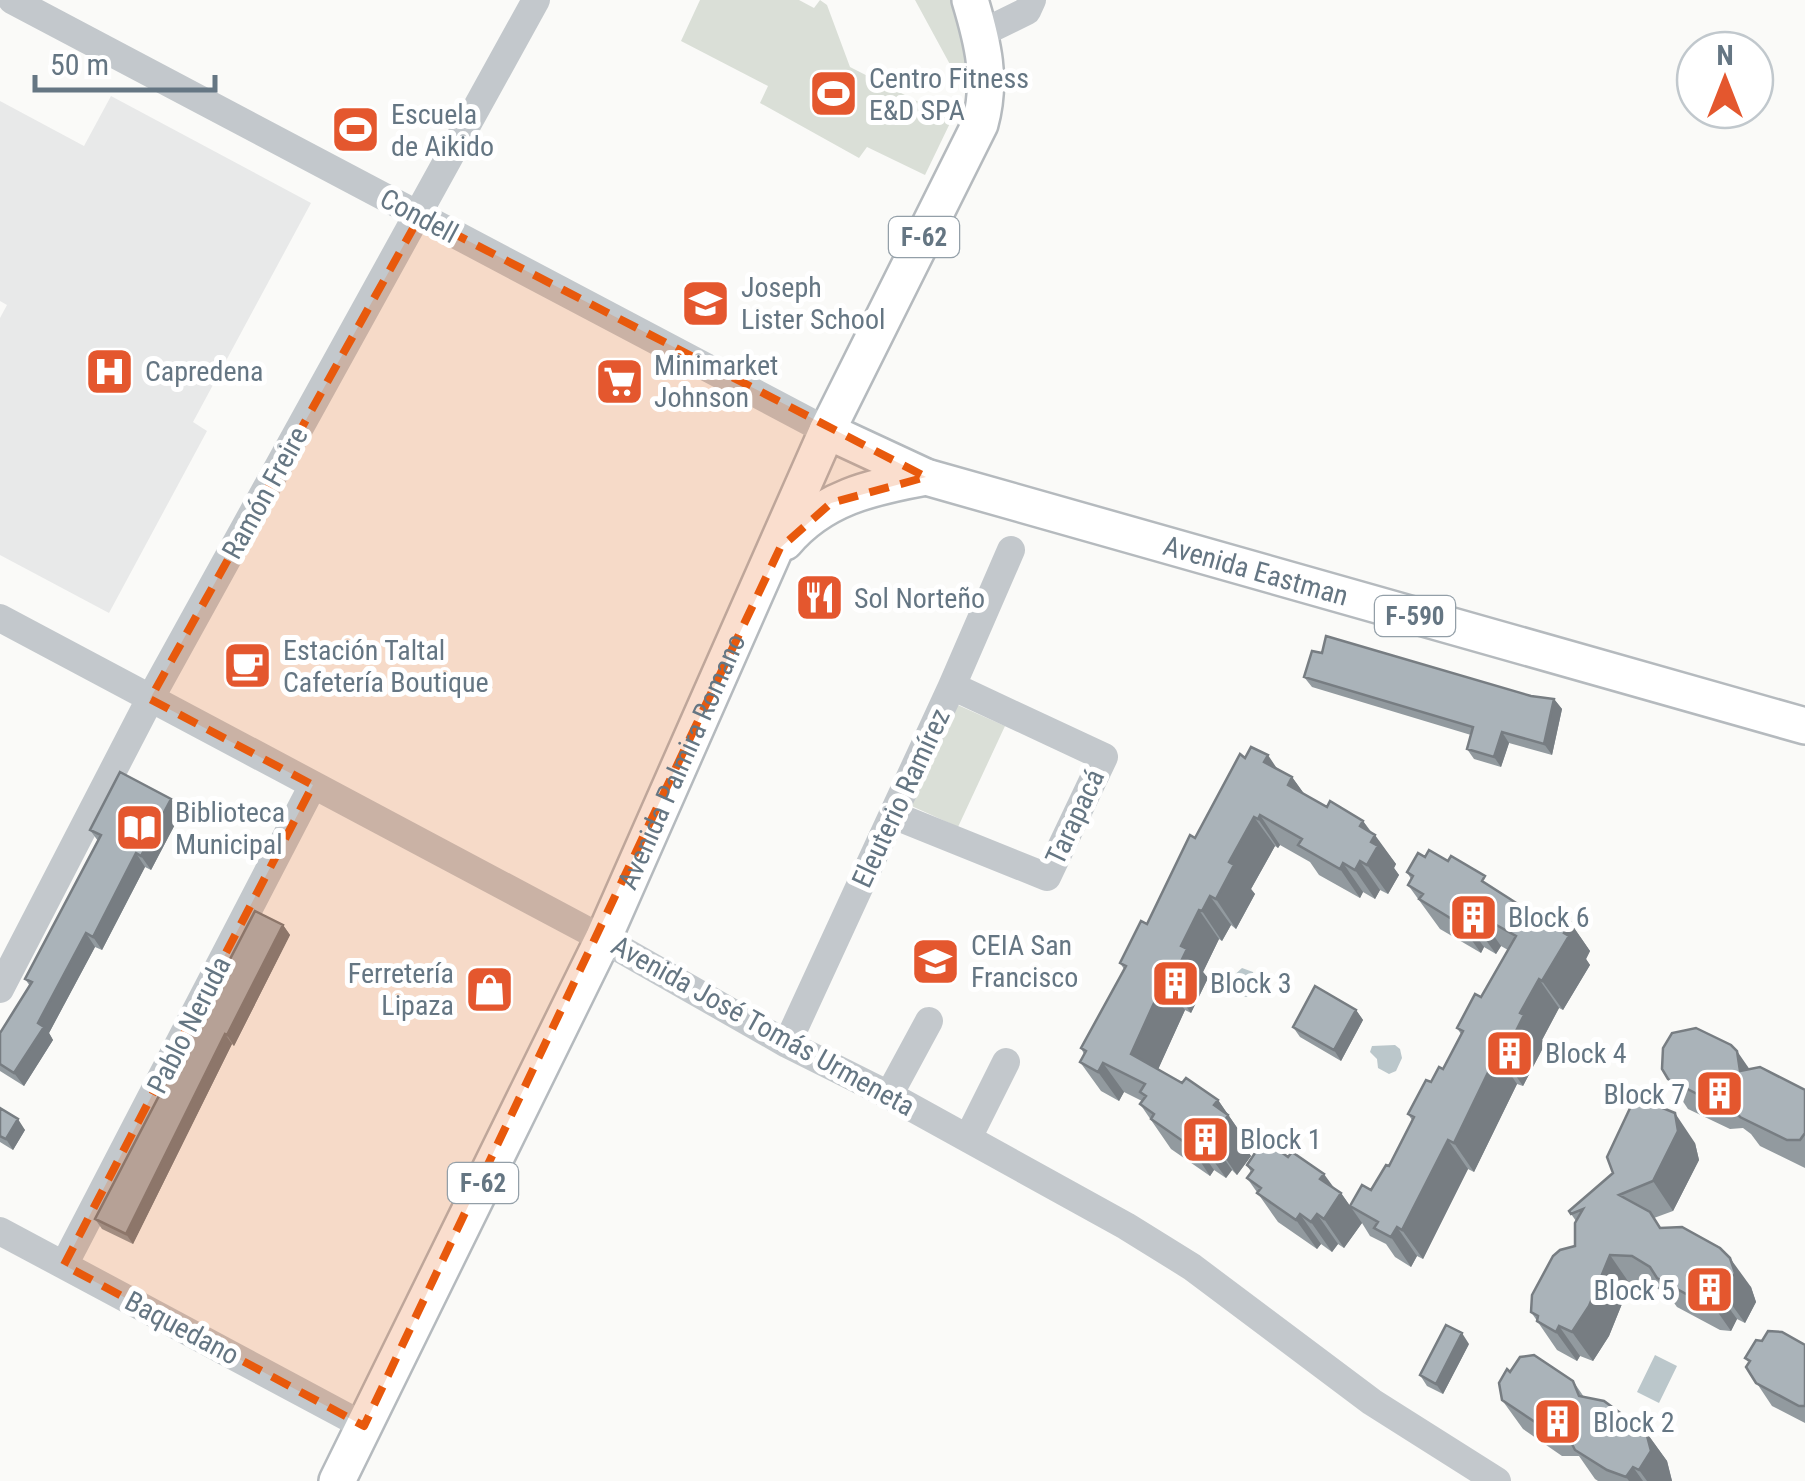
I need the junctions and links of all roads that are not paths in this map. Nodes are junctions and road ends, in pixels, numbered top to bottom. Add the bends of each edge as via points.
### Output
1 (12, 0) edge
2 (536, 0) edge
3 (970, 0) edge
4 (1032, 0) edge
5 (980, 34) junction
6 (420, 216) junction
7 (827, 431) junction
8 (926, 477) junction
9 (1011, 550) dead end
10 (767, 567) junction
11 (0, 618) edge
12 (952, 686) junction
13 (150, 699) junction
14 (1805, 726) edge
15 (313, 785) junction
16 (892, 815) junction
17 (603, 939) junction
18 (0, 989) edge
19 (929, 1021) dead end
20 (787, 1044) junction
21 (1006, 1062) dead end
22 (889, 1095) junction
23 (968, 1138) junction
24 (0, 1230) edge
25 (64, 1265) junction
26 (364, 1426) junction
27 (337, 1481) edge
28 (1497, 1481) edge

1 - 6 street, Condell
2 - 6 street, Ramón Freire
3 - 5 main road, F-62
4 - 5 street via 1027,11
5 - 7 main road, Avenida Palmira Romano / F-62 via 988,85 980,124
6 - 7 street, Condell
6 - 13 street, Ramón Freire
7 - 8 main road, Avenida Eastman / F-590
7 - 10 main road, Avenida Palmira Romano / F-62
8 - 10 main road via 874,486 831,503 794,531
8 - 14 main road, Avenida Eastman / F-590
9 - 12 street, Eleuterio Ramírez
10 - 17 main road, Avenida Palmira Romano / F-62
11 - 13 street, Avenida José Tomás Urmeneta
12 - 16 street, Eleuterio Ramírez
12 - 16 street, Tarapacá via 1104,758 1047,877
13 - 15 street, Avenida José Tomás Urmeneta
13 - 18 street, Ramón Freire
15 - 17 street, Avenida José Tomás Urmeneta
15 - 25 street, Pablo Neruda
16 - 20 street, Eleuterio Ramírez
17 - 20 street, Avenida José Tomás Urmeneta
17 - 26 main road, Avenida Palmira Romano / F-62
19 - 22 street
20 - 22 street, Avenida José Tomás Urmeneta
21 - 23 street
22 - 23 street, Avenida José Tomás Urmeneta
23 - 28 street, Avenida José Tomás Urmeneta via 1192,1267 1372,1402
24 - 25 street, Baquedano
25 - 26 street, Baquedano
26 - 27 main road, Avenida Palmira Romano / F-62

